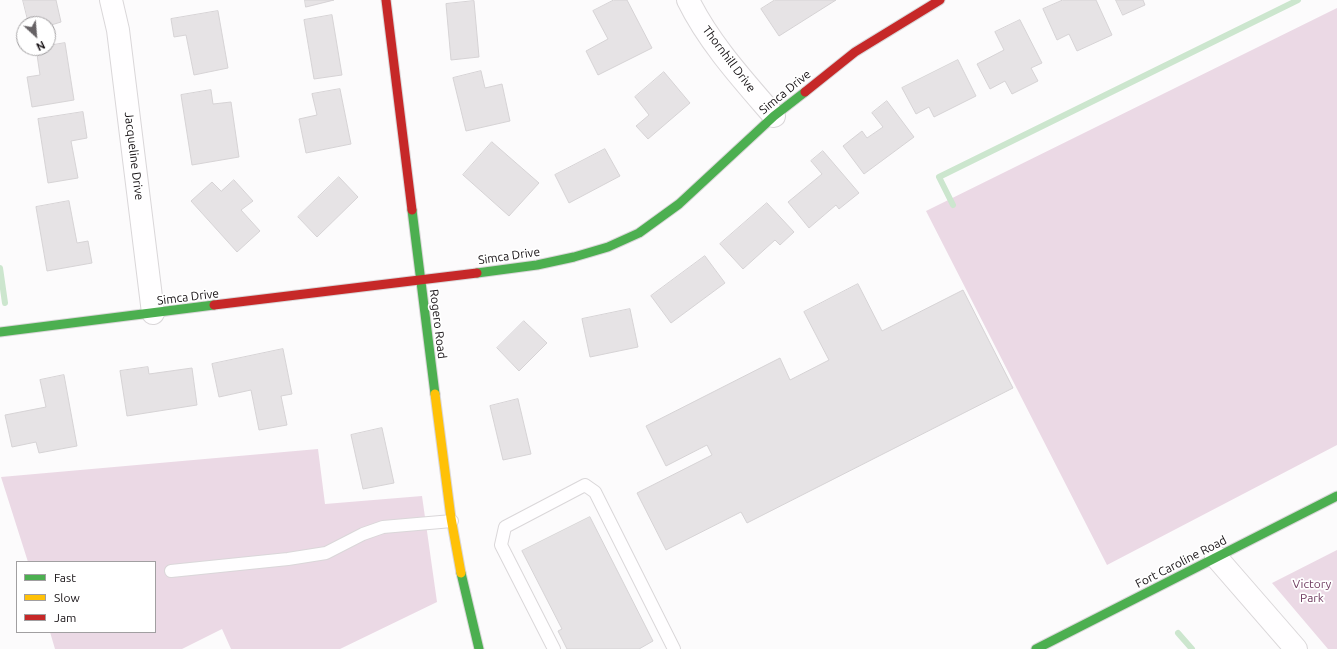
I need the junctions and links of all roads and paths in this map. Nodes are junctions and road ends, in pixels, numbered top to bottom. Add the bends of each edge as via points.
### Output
1 (111, 0) edge
2 (386, 0) edge
3 (688, 0) edge
4 (940, 0) edge
5 (774, 116) junction
6 (420, 280) junction
7 (153, 313) junction
8 (0, 332) edge
9 (1337, 496) edge
10 (452, 521) junction
11 (1216, 557) junction
12 (172, 571) dead end
13 (479, 649) edge
14 (554, 649) edge
15 (674, 649) edge
16 (1036, 649) edge
17 (1296, 649) edge

1 - 7 street, Jacqueline Drive via 118,30
2 - 6 street, Rogero Road
3 - 5 street, Thornhill Drive via 727,61
4 - 5 street, Simca Drive via 855,52
5 - 6 street, Simca Drive via 680,204 639,233 608,247 537,265
6 - 7 street, Simca Drive
6 - 10 street, Rogero Road
7 - 8 street, Simca Drive
9 - 11 street, Fort Caroline Road
10 - 12 lane via 383,527 326,553
10 - 13 street, Rogero Road
11 - 16 street, Fort Caroline Road
11 - 17 street
14 - 15 lane via 501,545 505,527 584,486 595,492

